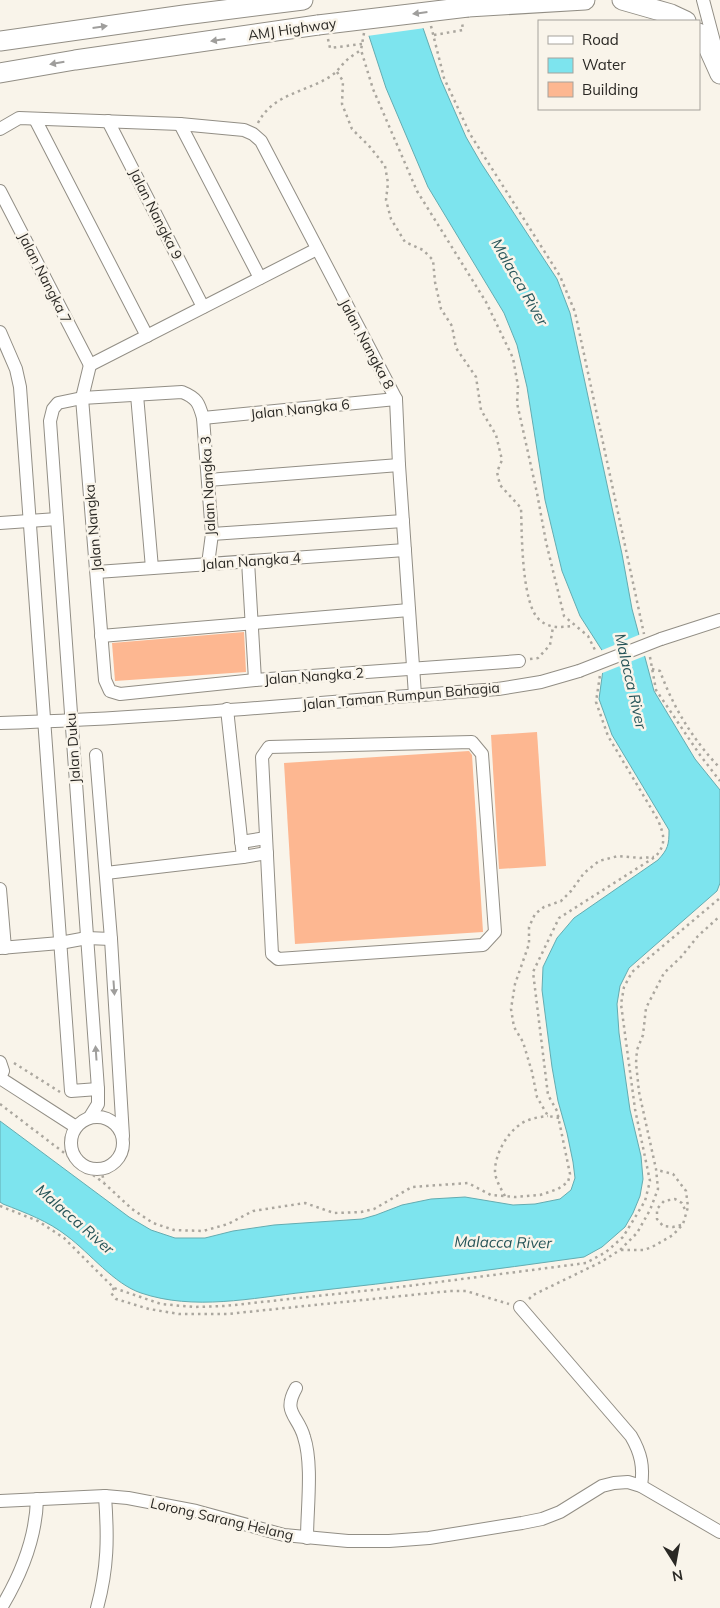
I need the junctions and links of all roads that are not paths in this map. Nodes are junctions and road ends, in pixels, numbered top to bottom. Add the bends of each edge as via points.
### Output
1 (303, 0) edge
2 (585, 0) edge
3 (622, 0) edge
4 (703, 0) edge
5 (684, 20) edge
6 (700, 34) edge
7 (0, 41) edge
8 (720, 65) edge
9 (0, 73) edge
10 (720, 74) edge
11 (35, 119) junction
12 (108, 121) junction
13 (180, 124) junction
14 (0, 129) edge
15 (0, 191) edge
16 (317, 249) junction
17 (260, 278) junction
18 (203, 307) junction
19 (0, 332) edge
20 (147, 336) junction
21 (90, 365) junction
22 (137, 394) junction
23 (82, 398) junction
24 (396, 400) junction
25 (202, 413) junction
26 (399, 465) junction
27 (208, 480) junction
28 (57, 519) junction
29 (29, 521) junction
30 (403, 521) junction
31 (0, 523) edge
32 (212, 534) junction
33 (405, 550) junction
34 (248, 561) junction
35 (208, 564) junction
36 (152, 568) junction
37 (97, 572) junction
38 (409, 610) junction
39 (720, 620) edge
40 (251, 623) junction
41 (101, 636) junction
42 (519, 662) road end
43 (414, 669) junction
44 (255, 680) junction
45 (110, 691) joint
46 (415, 695) junction
47 (227, 709) junction
48 (71, 720) junction
49 (45, 722) junction
50 (0, 723) edge
51 (96, 755) dead end
52 (266, 838) junction
53 (241, 842) junction
54 (267, 853) junction
55 (243, 857) junction
56 (106, 873) junction
57 (0, 889) edge
58 (87, 938) junction
59 (111, 939) junction
60 (60, 943) junction
61 (3, 948) edge
62 (4, 1060) edge
63 (0, 1078) edge
64 (98, 1089) junction
65 (90, 1117) junction
66 (76, 1127) junction
67 (123, 1136) junction
68 (520, 1307) road end
69 (296, 1388) dead end
70 (641, 1486) junction
71 (105, 1496) junction
72 (37, 1499) junction
73 (0, 1501) edge
74 (720, 1532) edge
75 (307, 1538) junction
76 (1, 1608) edge
77 (97, 1608) edge

7 -> 1 highway, AMJ Highway
2 -> 9 highway, AMJ Highway, bridge via 75,60
3 - 5 highway
4 - 8 street
6 - 10 highway
11 - 12 street
11 - 14 street via 19,118
11 - 20 street
12 - 13 street
12 - 18 street, Jalan Nangka 9
13 - 16 street, Jalan Nangka 8 via 244,130 254,134 261,141
13 - 17 street
15 - 21 street, Jalan Nangka 7
16 - 17 street
16 - 24 street, Jalan Nangka 8
17 - 18 street
18 - 20 street
19 - 29 street via 20,387
20 - 21 street
21 - 23 street, Jalan Nangka
22 - 23 street
22 - 25 street via 182,392 193,396
22 - 36 street
23 - 28 street, Jalan Duku via 58,403 50,421
23 - 37 street, Jalan Nangka
24 - 25 street, Jalan Nangka 6
24 - 26 street, Jalan Nangka 8
25 - 27 street, Jalan Nangka 3
26 - 27 street
26 - 30 street, Jalan Nangka 8
27 - 32 street, Jalan Nangka 3
28 - 29 street
28 - 48 street, Jalan Duku
29 - 31 street
29 - 49 street
30 - 32 street
30 - 33 street, Jalan Nangka 8
32 - 35 street, Jalan Nangka 3
33 - 34 street, Jalan Nangka 4
33 - 38 street, Jalan Nangka 8
34 - 35 street, Jalan Nangka 4
34 - 40 street
35 - 36 street, Jalan Nangka 4
36 - 37 street, Jalan Nangka 4
37 - 41 street, Jalan Nangka
38 - 40 street
38 - 43 street, Jalan Nangka 8
39 - 46 street, Jalan Taman Rumpun Bahagia, bridge via 540,682 498,689
40 - 41 street
40 - 44 street
41 - 45 street, Jalan Nangka via 104,680
42 - 43 street, Jalan Nangka 2
43 - 44 street, Jalan Nangka 2
43 - 46 street, Jalan Nangka 8
44 - 45 street, Jalan Nangka 2 via 120,694
46 - 47 street, Jalan Taman Rumpun Bahagia
47 - 48 street, Jalan Taman Rumpun Bahagia
47 - 53 street
48 - 49 street, Jalan Taman Rumpun Bahagia
48 - 58 street, Jalan Duku
49 - 50 street, Jalan Taman Rumpun Bahagia
49 - 60 street
51 - 56 street
52 - 53 street
52 - 54 street
52 - 54 street via 262,757 269,747 472,742 482,754 495,932 482,945 278,959 272,954
53 - 55 street
54 - 55 street
55 - 56 street
56 - 59 street
57 - 61 street
58 - 59 street
58 - 60 street
64 -> 58 street, Jalan Duku
59 -> 67 street
60 - 61 street
60 - 64 street via 72,1091
62 - 63 street
63 - 66 street
64 - 65 street, Jalan Duku via 98,1104
65 - 66 street
65 - 67 street via 107,1118 120,1128
66 - 67 street via 72,1134 72,1152 84,1166 92,1169 102,1169 117,1160 122,1153
68 - 70 street via 631,1436 642,1463
69 - 75 street via 290,1406 304,1436 308,1464
70 - 74 street, Lorong Sarang Helang
70 - 75 street, Lorong Sarang Helang via 628,1482 602,1486 560,1512 522,1524 389,1542
71 - 72 street, Lorong Sarang Helang
71 - 75 street, Lorong Sarang Helang via 172,1505 284,1535
71 - 77 street via 108,1550
72 - 73 street, Lorong Sarang Helang
72 - 76 street via 37,1516 22,1567

